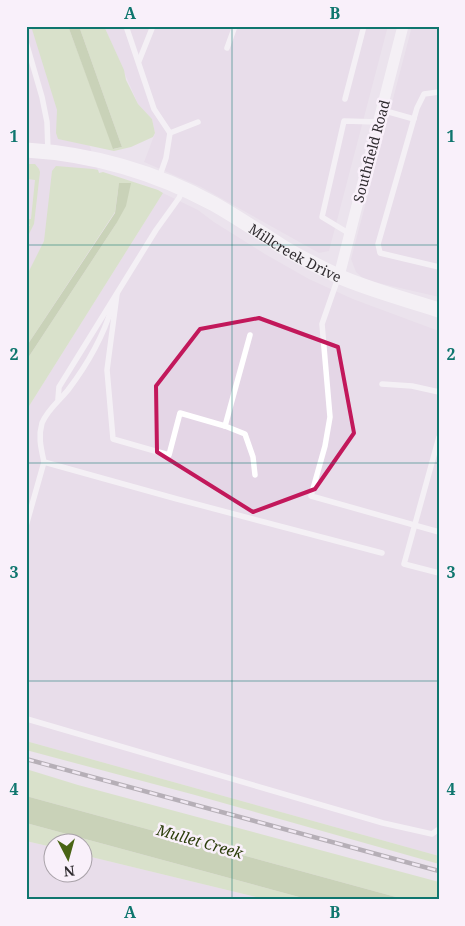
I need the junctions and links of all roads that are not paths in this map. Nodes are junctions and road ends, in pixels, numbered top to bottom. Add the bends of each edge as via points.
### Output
1 (126, 26) edge
2 (152, 26) edge
3 (234, 26) edge
4 (364, 26) edge
5 (403, 26) edge
6 (26, 42) edge
7 (226, 48) dead end
8 (28, 54) edge
9 (138, 61) junction
10 (439, 92) edge
11 (345, 99) dead end
12 (382, 110) junction
13 (414, 119) junction
14 (198, 122) dead end
15 (378, 122) junction
16 (170, 132) junction
17 (26, 150) edge
18 (48, 151) junction
19 (159, 179) junction
20 (183, 190) junction
21 (350, 234) junction
22 (439, 267) edge
23 (339, 276) junction
24 (116, 294) junction
25 (439, 310) edge
26 (250, 335) dead end
27 (382, 384) dead end
28 (439, 392) edge
29 (58, 399) junction
30 (225, 426) junction
31 (439, 437) edge
32 (44, 462) junction
33 (255, 475) dead end
34 (414, 525) junction
35 (26, 526) edge
36 (439, 532) edge
37 (382, 553) dead end
38 (439, 573) edge
39 (26, 717) edge
40 (439, 828) edge

1 - 9 lane
2 - 9 lane
3 - 7 lane
4 - 11 lane
5 - 12 street, Southfield Road
6 - 8 lane
8 - 18 lane via 47,122
9 - 16 lane via 154,109
10 - 13 lane via 424,94
12 - 13 lane
12 - 15 street, Southfield Road
13 - 22 lane via 378,244 380,253
14 - 16 lane
15 - 21 street, Southfield Road
15 - 21 lane via 344,121 322,217
16 - 19 lane
17 - 18 street, Millcreek Drive
18 - 19 street, Millcreek Drive via 98,159
19 - 20 street, Millcreek Drive
20 - 23 street, Millcreek Drive via 214,204 283,247
20 - 24 lane
21 - 23 street, Southfield Road
23 - 25 street, Millcreek Drive
23 - 34 lane via 322,324 330,417 326,446 311,496
24 - 29 lane via 59,387
24 - 29 lane via 106,326 90,357
24 - 30 lane via 107,370 113,439 168,455 180,413
26 - 30 lane
27 - 28 lane
29 - 32 lane via 43,422 39,444
30 - 33 lane via 244,434 253,457
31 - 34 lane
32 - 35 lane
32 - 37 lane
34 - 36 lane
34 - 38 lane via 404,564
39 - 40 lane via 27,720 383,823 432,834

